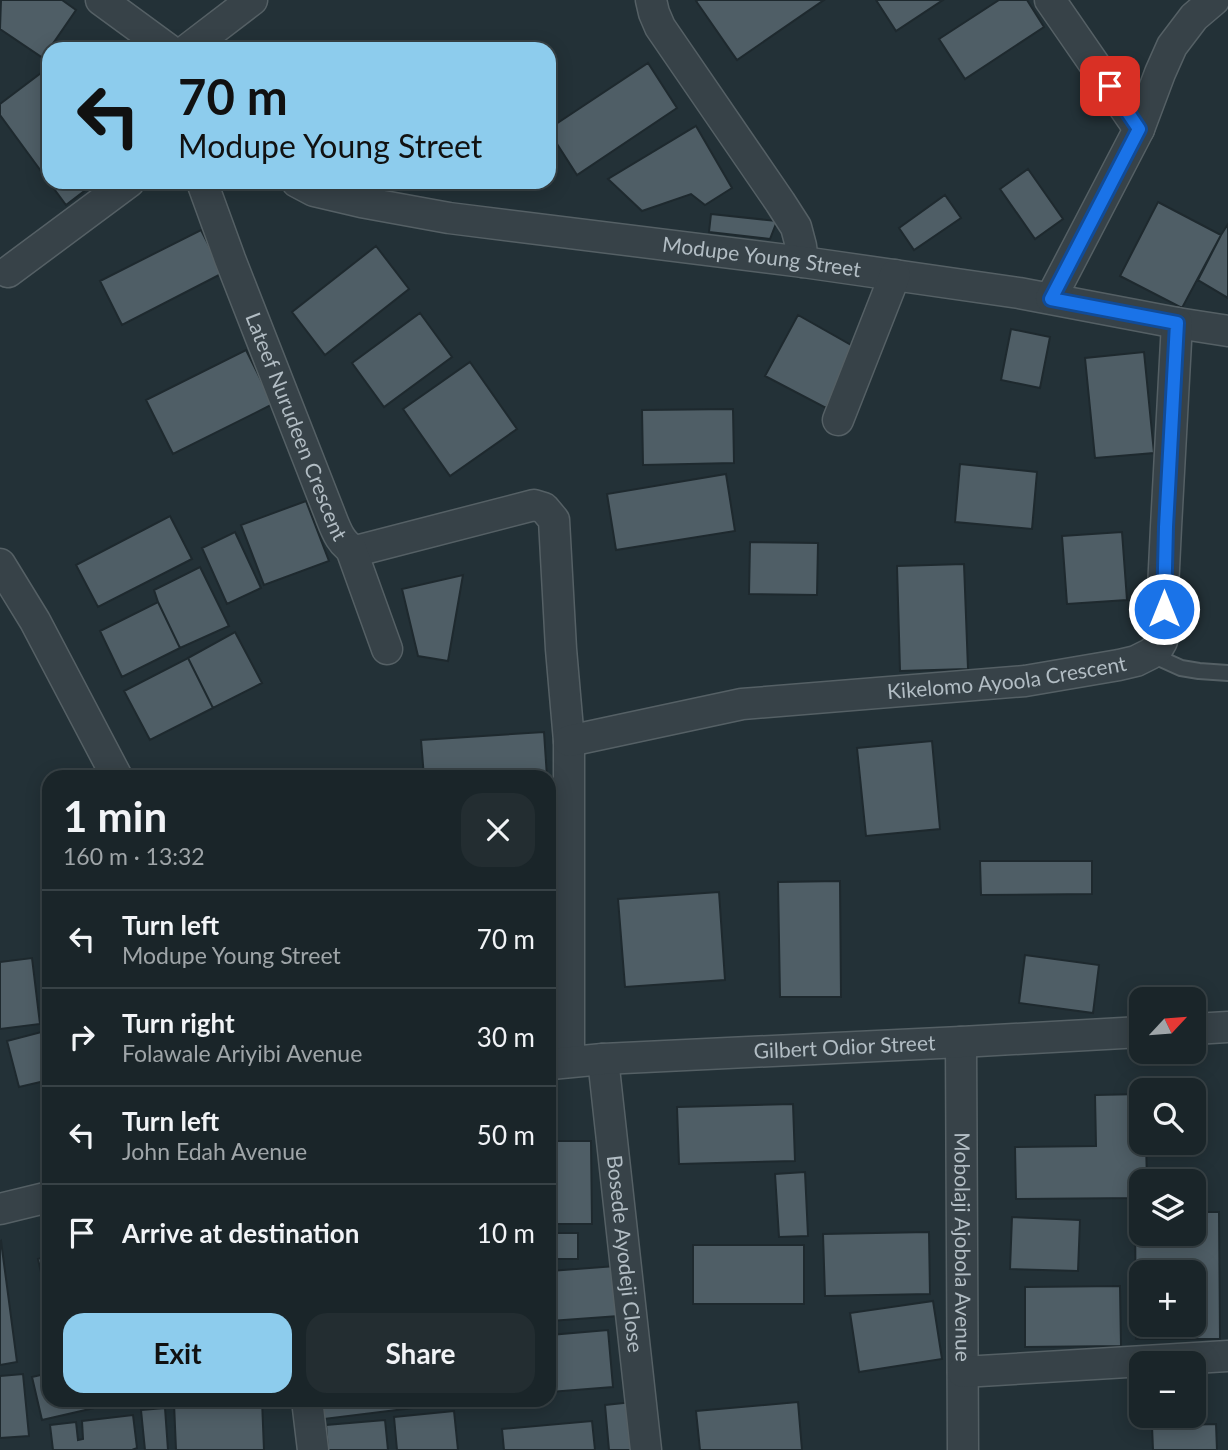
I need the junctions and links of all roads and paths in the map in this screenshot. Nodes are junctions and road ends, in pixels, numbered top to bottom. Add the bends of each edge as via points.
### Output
1 (100, 0) edge
2 (252, 0) edge
3 (651, 0) edge
4 (1050, 0) edge
5 (1214, 0) edge
6 (159, 42) edge
7 (197, 42) edge
8 (1139, 129) junction
9 (120, 189) edge
10 (205, 189) edge
11 (310, 189) edge
12 (803, 261) junction
13 (8, 272) dead end
14 (895, 275) junction
15 (1051, 299) junction
16 (1177, 323) junction
17 (1228, 331) edge
18 (838, 420) dead end
19 (351, 549) junction
20 (0, 564) edge
21 (387, 649) dead end
22 (1150, 654) junction
23 (1228, 673) edge
24 (569, 741) junction
25 (113, 770) edge
26 (1228, 1027) edge
27 (1206, 1028) edge
28 (1129, 1033) edge
29 (961, 1042) junction
30 (603, 1059) junction
31 (559, 1063) edge
32 (42, 1199) edge
33 (0, 1209) edge
34 (1228, 1356) edge
35 (962, 1372) junction
36 (308, 1407) edge
37 (313, 1450) edge
38 (646, 1450) edge
39 (963, 1450) edge

1 - 6 street
2 - 7 street
3 - 12 street via 660,27 796,227
4 - 8 street
5 - 8 street via 1172,46
8 - 15 street
9 - 13 street
10 - 19 street, Lateef Nurudeen Crescent via 329,512 338,534
11 - 12 street, Modupe Young Street via 449,218
12 - 14 street, Modupe Young Street
14 - 15 street, Modupe Young Street
14 - 18 street
15 - 16 street, Modupe Young Street
16 - 17 street, Modupe Young Street
16 - 22 street, Kikelomo Ayoola Crescent via 1164,628 1162,641
19 - 21 street
19 - 24 street, Lateef Nurudeen Crescent via 534,505 548,511 556,530
20 - 25 street
22 - 23 lane via 1181,668
22 - 24 street, Kikelomo Ayoola Crescent via 1119,665 1026,681 741,704
24 - 31 street, Lateef Nurudeen Crescent
26 - 27 street
28 - 29 street, Gilbert Odior Street
29 - 30 street, Gilbert Odior Street
29 - 35 street, Mobolaji Ajobola Avenue
30 - 31 street, Gilbert Odior Street
30 - 38 street, Bosede Ayodeji Close
32 - 33 street
34 - 35 street
35 - 39 street, Mobolaji Ajobola Avenue
36 - 37 street

